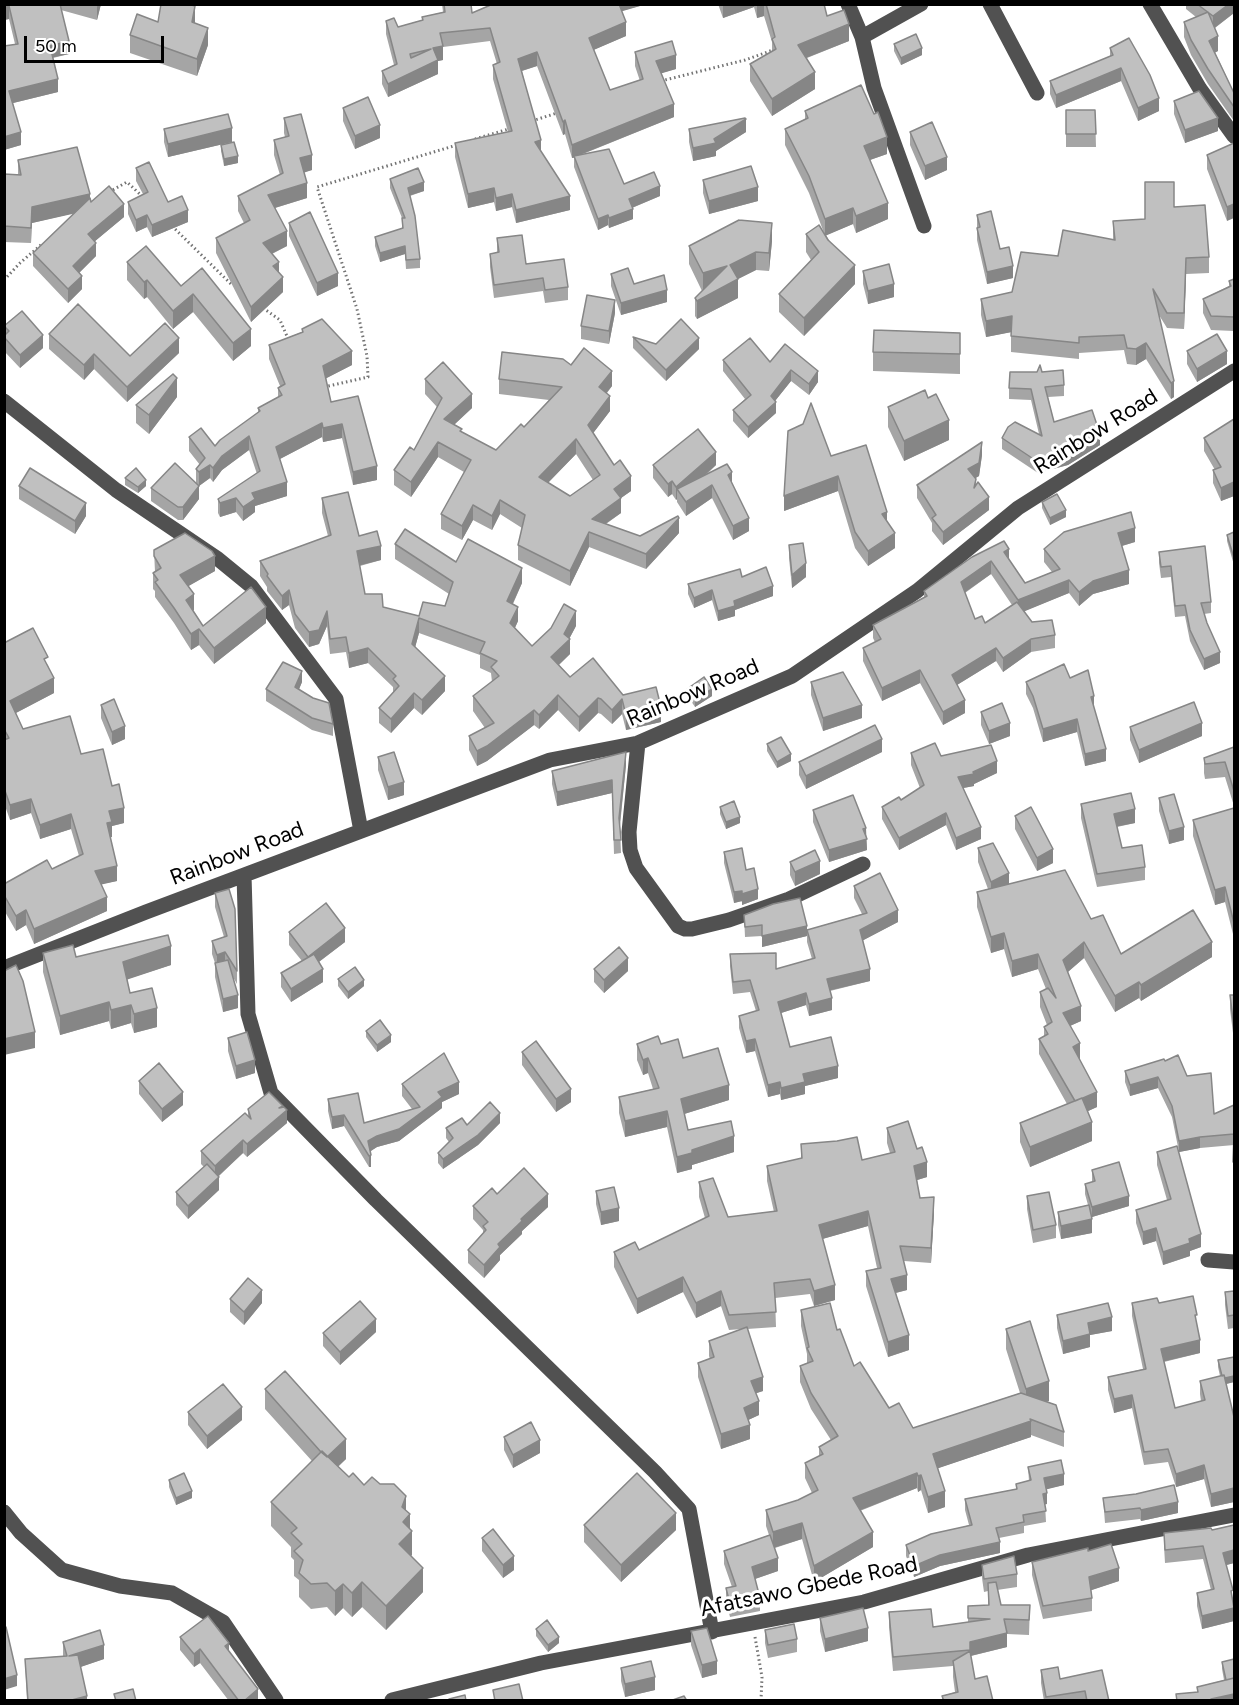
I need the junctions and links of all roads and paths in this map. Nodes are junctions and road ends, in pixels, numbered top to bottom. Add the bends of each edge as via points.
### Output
1 (848, 4) edge
2 (921, 4) edge
3 (990, 4) edge
4 (1150, 4) edge
5 (862, 37) junction
6 (778, 48) edge
7 (652, 83) edge
8 (1037, 93) dead end
9 (561, 112) edge
10 (527, 123) edge
11 (516, 126) edge
12 (1234, 136) edge
13 (472, 140) edge
14 (461, 143) edge
15 (104, 195) edge
16 (144, 198) edge
17 (169, 223) edge
18 (924, 226) dead end
19 (45, 242) edge
20 (4, 280) edge
21 (236, 288) edge
22 (263, 307) edge
23 (293, 350) edge
24 (1234, 371) edge
25 (321, 387) edge
26 (4, 401) edge
27 (638, 743) junction
28 (361, 831) junction
29 (863, 864) dead end
30 (244, 875) junction
31 (4, 968) edge
32 (1208, 1260) dead end
33 (1234, 1263) edge
34 (4, 1512) edge
35 (1234, 1515) edge
36 (753, 1624) junction
37 (712, 1632) junction
38 (408, 1699) edge
39 (276, 1701) edge
40 (392, 1701) edge
41 (761, 1701) edge

1 - 5 street
2 - 5 street
3 - 8 street
4 - 12 street via 1200,89
5 - 18 street via 874,88
6 - 7 path
9 - 10 path
11 - 13 path
14 - 25 path via 317,187 357,309 368,377
15 - 16 path via 127,182
17 - 21 path
19 - 20 path
22 - 23 path via 280,320
24 - 27 street, Rainbow Road via 1018,508 917,591 792,676
26 - 28 street via 116,490 251,586 336,699
27 - 28 street, Rainbow Road via 550,760
27 - 29 street via 630,850 636,868 678,926 692,929 789,900
28 - 30 street, Rainbow Road
30 - 31 street, Rainbow Road
30 - 37 street via 248,1014 271,1093 688,1509
32 - 33 street
34 - 39 street via 62,1570 120,1586 172,1593 223,1622
35 - 36 street, Afatsawo Gbede Road via 1029,1555 864,1602
36 - 37 street, Afatsawo Gbede Road
36 - 41 path via 762,1677
37 - 38 street, Afatsawo Gbede Road via 541,1663
38 - 40 street, Afatsawo Gbede Road

